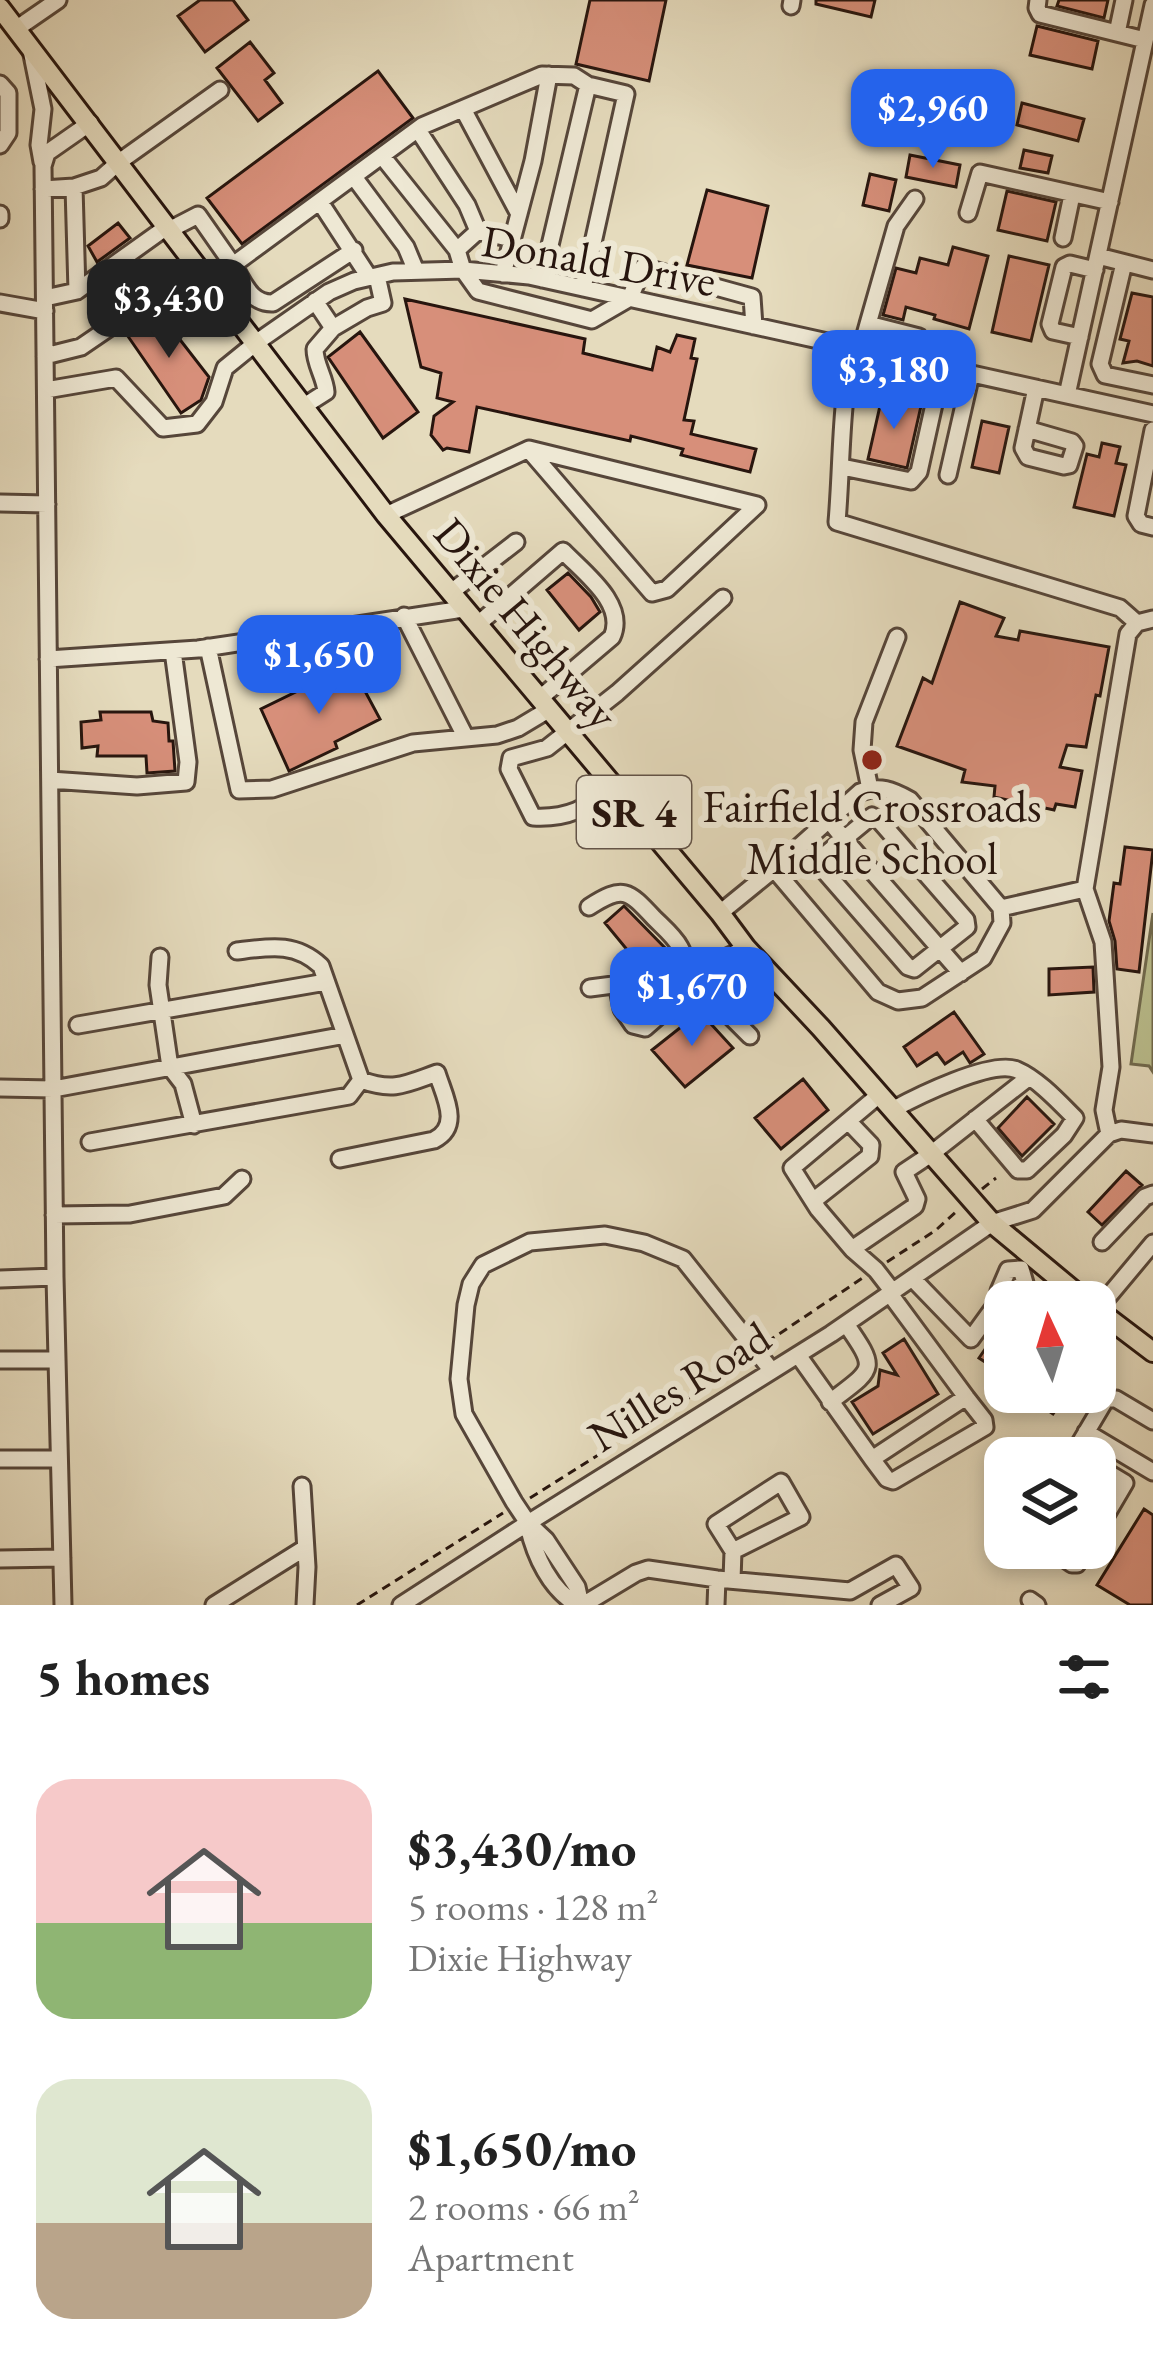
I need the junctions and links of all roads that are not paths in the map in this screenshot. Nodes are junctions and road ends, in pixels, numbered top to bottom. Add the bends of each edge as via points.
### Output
1 (58, 0) edge
2 (1038, 0) edge
3 (1124, 0) edge
4 (1153, 5) edge
5 (0, 8) edge
6 (16, 29) junction
7 (1117, 33) junction
8 (1148, 43) edge
9 (30, 47) junction
10 (549, 75) junction
11 (0, 84) edge
12 (588, 85) junction
13 (220, 90) dead end
14 (463, 109) junction
15 (90, 123) junction
16 (418, 130) junction
17 (0, 146) edge
18 (382, 156) junction
19 (119, 162) junction
20 (43, 166) junction
21 (353, 177) junction
22 (74, 187) junction
23 (44, 189) junction
24 (1072, 195) junction
25 (915, 199) dead end
26 (320, 202) junction
27 (1110, 202) junction
28 (968, 213) dead end
29 (519, 214) junction
30 (169, 227) junction
31 (478, 231) junction
32 (1064, 238) dead end
33 (512, 239) junction
34 (354, 250) junction
35 (458, 250) junction
36 (1096, 263) junction
37 (1124, 263) junction
38 (233, 265) junction
39 (463, 270) junction
40 (1153, 271) edge
41 (416, 272) junction
42 (204, 273) junction
43 (503, 274) junction
44 (373, 276) junction
45 (542, 279) junction
46 (583, 288) junction
47 (77, 291) junction
48 (630, 298) junction
49 (315, 301) junction
50 (0, 304) edge
51 (45, 304) junction
52 (868, 324) junction
53 (754, 326) junction
54 (333, 328) junction
55 (919, 337) dead end
56 (1080, 337) junction
57 (256, 342) junction
58 (857, 349) junction
59 (45, 356) junction
60 (942, 368) junction
61 (971, 374) junction
62 (1153, 385) edge
63 (1036, 388) junction
64 (46, 390) junction
65 (1067, 395) junction
66 (304, 406) junction
67 (1153, 414) edge
68 (1027, 429) dead end
69 (1153, 430) edge
70 (529, 449) junction
71 (842, 467) junction
72 (948, 475) dead end
73 (0, 503) edge
74 (47, 504) junction
75 (386, 515) junction
76 (1153, 526) edge
77 (516, 542) dead end
78 (723, 598) dead end
79 (456, 601) junction
80 (404, 616) junction
81 (1145, 621) edge
82 (477, 626) junction
83 (897, 637) dead end
84 (208, 647) junction
85 (173, 651) junction
86 (48, 659) junction
87 (544, 704) junction
88 (568, 733) junction
89 (465, 736) junction
90 (50, 780) junction
91 (614, 788) junction
92 (870, 789) junction
93 (828, 819) junction
94 (844, 839) junction
95 (774, 869) junction
96 (1085, 889) junction
97 (589, 907) dead end
98 (1001, 908) junction
99 (720, 913) junction
100 (746, 948) junction
101 (940, 949) junction
102 (237, 951) dead end
103 (160, 958) dead end
104 (961, 973) junction
105 (693, 979) junction
106 (326, 982) junction
107 (616, 984) junction
108 (590, 988) dead end
109 (162, 1010) junction
110 (78, 1025) dead end
111 (345, 1035) junction
112 (750, 1036) dead end
113 (170, 1067) junction
114 (1028, 1078) junction
115 (361, 1080) junction
116 (0, 1088) edge
117 (53, 1089) junction
118 (886, 1103) junction
119 (1104, 1110) junction
120 (1076, 1118) junction
121 (975, 1119) junction
122 (848, 1121) junction
123 (194, 1125) junction
124 (1109, 1134) junction
125 (1153, 1134) edge
126 (90, 1142) dead end
127 (931, 1154) junction
128 (340, 1159) dead end
129 (1041, 1159) junction
130 (242, 1179) dead end
131 (1062, 1183) junction
132 (1153, 1194) edge
133 (813, 1202) junction
134 (54, 1215) junction
135 (992, 1223) junction
136 (1102, 1242) dead end
137 (1153, 1244) edge
138 (852, 1249) junction
139 (1027, 1263) junction
140 (55, 1277) junction
141 (0, 1279) edge
142 (913, 1279) junction
143 (1024, 1281) edge
144 (1054, 1281) edge
145 (1114, 1281) edge
146 (891, 1293) junction
147 (846, 1324) junction
148 (984, 1324) edge
149 (1116, 1324) edge
150 (1153, 1352) edge
151 (798, 1354) junction
152 (0, 1360) edge
153 (57, 1360) junction
154 (772, 1371) junction
155 (966, 1397) junction
156 (830, 1402) junction
157 (1153, 1421) edge
158 (1086, 1432) junction
159 (1084, 1437) edge
160 (0, 1459) edge
161 (59, 1459) junction
162 (872, 1459) junction
163 (1153, 1472) edge
164 (302, 1486) dead end
165 (527, 1523) junction
166 (305, 1548) junction
167 (733, 1551) junction
168 (62, 1558) junction
169 (0, 1559) edge
170 (724, 1580) junction
171 (860, 1587) junction
172 (63, 1605) edge
173 (214, 1605) edge
174 (304, 1605) edge
175 (401, 1605) edge
176 (581, 1605) edge
177 (716, 1605) edge
178 (875, 1605) edge

1 - 6 street
2 - 7 street via 1040,14
3 - 7 street
4 - 8 street
5 - 6 main road, Dixie Highway / SR 4
6 - 9 main road, Dixie Highway / SR 4
7 - 8 street
8 - 27 street
9 - 15 main road, Dixie Highway / SR 4
9 - 20 street via 43,109
10 - 12 street
10 - 14 street
10 - 29 street
11 - 17 street via 8,93 8,134
12 - 45 street
12 - 46 street via 626,94
13 - 19 street
14 - 16 street
14 - 29 street
15 - 19 main road, Dixie Highway / SR 4
15 - 20 street via 47,152
16 - 18 street
16 - 31 street
18 - 21 street
18 - 35 street
19 - 22 street
19 - 30 main road, Dixie Highway / SR 4
20 - 23 street
21 - 26 street
21 - 41 street
22 - 23 street
22 - 47 street
23 - 51 street
24 - 27 street
24 - 28 street via 980,173
24 - 32 street
25 - 52 street via 896,226
26 - 34 street
26 - 38 street
27 - 36 street
29 - 33 street
30 - 38 street via 198,215
30 - 42 main road, Dixie Highway / SR 4
30 - 47 street
31 - 33 street
31 - 35 street
33 - 43 street
34 - 38 street via 273,303 255,300
34 - 44 street
35 - 39 street
36 - 37 street
36 - 56 street
36 - 56 street via 1064,267 1050,324
37 - 40 street
37 - 62 street via 1100,364 1106,374
39 - 41 street, Donald Drive
39 - 43 street, Donald Drive
39 - 48 street via 478,291 592,320
41 - 44 street, Donald Drive
42 - 57 main road, Dixie Highway / SR 4
42 - 59 street via 80,347
43 - 45 street, Donald Drive
44 - 49 street, Donald Drive
44 - 54 street via 382,303
45 - 46 street, Donald Drive
46 - 48 street, Donald Drive
47 - 51 street
48 - 53 street, Donald Drive
48 - 53 street via 643,267 752,297
49 - 54 street
49 - 57 street, Donald Drive
50 - 51 street
51 - 59 street
52 - 55 street
52 - 58 street
53 - 58 street, Donald Drive
54 - 66 street via 314,349 326,392
56 - 65 street
57 - 64 street, Donald Drive via 225,368 197,424 164,428 116,378
57 - 66 main road, Dixie Highway / SR 4
58 - 60 street, Donald Drive
58 - 71 street via 843,403
59 - 64 street
60 - 61 street, Donald Drive
60 - 71 street via 920,472 911,481
61 - 63 street, Donald Drive
61 - 72 street
63 - 65 street, Donald Drive
63 - 68 street
64 - 74 street
65 - 67 street, Donald Drive
66 - 75 main road, Dixie Highway / SR 4
69 - 76 street via 1136,516
70 - 70 street via 665,483 757,505 667,589 652,593
70 - 75 street
71 - 81 street via 837,522
73 - 74 street
74 - 86 street
75 - 79 main road, Dixie Highway / SR 4
77 - 79 street
78 - 88 street
79 - 80 street
79 - 82 main road, Dixie Highway / SR 4
80 - 84 street
80 - 89 street
81 - 96 street via 1128,634
82 - 87 main road, Dixie Highway / SR 4
82 - 87 street via 563,551 611,603 612,637
83 - 92 street via 864,722
84 - 85 street
84 - 89 street via 239,790 272,789 413,743
85 - 86 street
85 - 90 street via 185,782
86 - 90 street
87 - 88 main road, Dixie Highway / SR 4
87 - 89 street via 518,728
88 - 91 main road, Dixie Highway / SR 4
88 - 91 street via 511,758 533,817 559,818
90 - 117 street
91 - 99 main road, Dixie Highway / SR 4
92 - 93 street
92 - 98 street via 910,800
93 - 94 street
93 - 95 street
94 - 101 street
94 - 101 street via 820,866 908,967
94 - 101 street via 872,816 880,820 938,886 967,927
95 - 99 street
95 - 104 street via 878,992 898,1001 922,998
96 - 98 street
96 - 119 street via 1103,942 1111,1067
97 - 105 street via 632,894 679,944
98 - 104 street via 1003,923 983,958
99 - 100 main road, Dixie Highway / SR 4
100 - 105 street
100 - 118 main road, Dixie Highway / SR 4
101 - 104 street
102 - 106 street via 295,949 321,966
103 - 109 street
105 - 107 street
105 - 107 street via 645,1028 622,1009
105 - 112 street
106 - 109 street
106 - 111 street
107 - 108 street
109 - 110 street
109 - 113 street
111 - 113 street
111 - 115 street
113 - 117 street
113 - 123 street
114 - 118 street via 1004,1066
114 - 120 street
114 - 121 street
115 - 123 street via 349,1096
115 - 128 street via 396,1088 436,1073 450,1124 434,1140
116 - 117 street
117 - 134 street
118 - 122 street
118 - 127 main road, Dixie Highway / SR 4
119 - 120 street
119 - 124 street
120 - 129 street
121 - 127 street
121 - 129 street via 1018,1170
122 - 133 street via 792,1168
122 - 133 street via 872,1145 870,1156
123 - 126 street
124 - 125 street
124 - 131 street, Nilles Road
127 - 135 main road, Dixie Highway / SR 4
127 - 138 street via 904,1172 915,1206
129 - 131 street
130 - 134 street via 224,1196 130,1214
131 - 135 street, Nilles Road via 1033,1210
132 - 136 street
133 - 138 street
134 - 140 street
135 - 139 main road, Dixie Highway / SR 4
135 - 142 street, Nilles Road
137 - 145 street
138 - 146 street
139 - 143 street
139 - 144 main road, Dixie Highway / SR 4
140 - 141 street
140 - 153 street
142 - 146 street, Nilles Road
142 - 148 street via 971,1339
146 - 147 street, Nilles Road
146 - 155 street
147 - 151 street, Nilles Road
147 - 156 street via 869,1364
149 - 150 main road, Dixie Highway / SR 4
151 - 154 street, Nilles Road
151 - 156 street
152 - 153 street
153 - 161 street
154 - 165 street, Nilles Road
154 - 165 street via 683,1259 644,1243 605,1235 530,1243 483,1265 466,1305 464,1414
155 - 162 street
155 - 162 street via 985,1426 893,1481
156 - 162 street
157 - 158 street via 1106,1400
158 - 159 street
158 - 163 street
160 - 161 street
161 - 168 street
164 - 166 street
165 - 175 street, Nilles Road
165 - 176 street via 561,1596
166 - 173 street
166 - 174 street
167 - 167 street via 716,1524 781,1482 801,1517
167 - 170 street
168 - 169 street
168 - 172 street
170 - 171 street
170 - 176 street via 648,1569
170 - 177 street
171 - 178 street
171 - 178 street via 896,1565 911,1588

